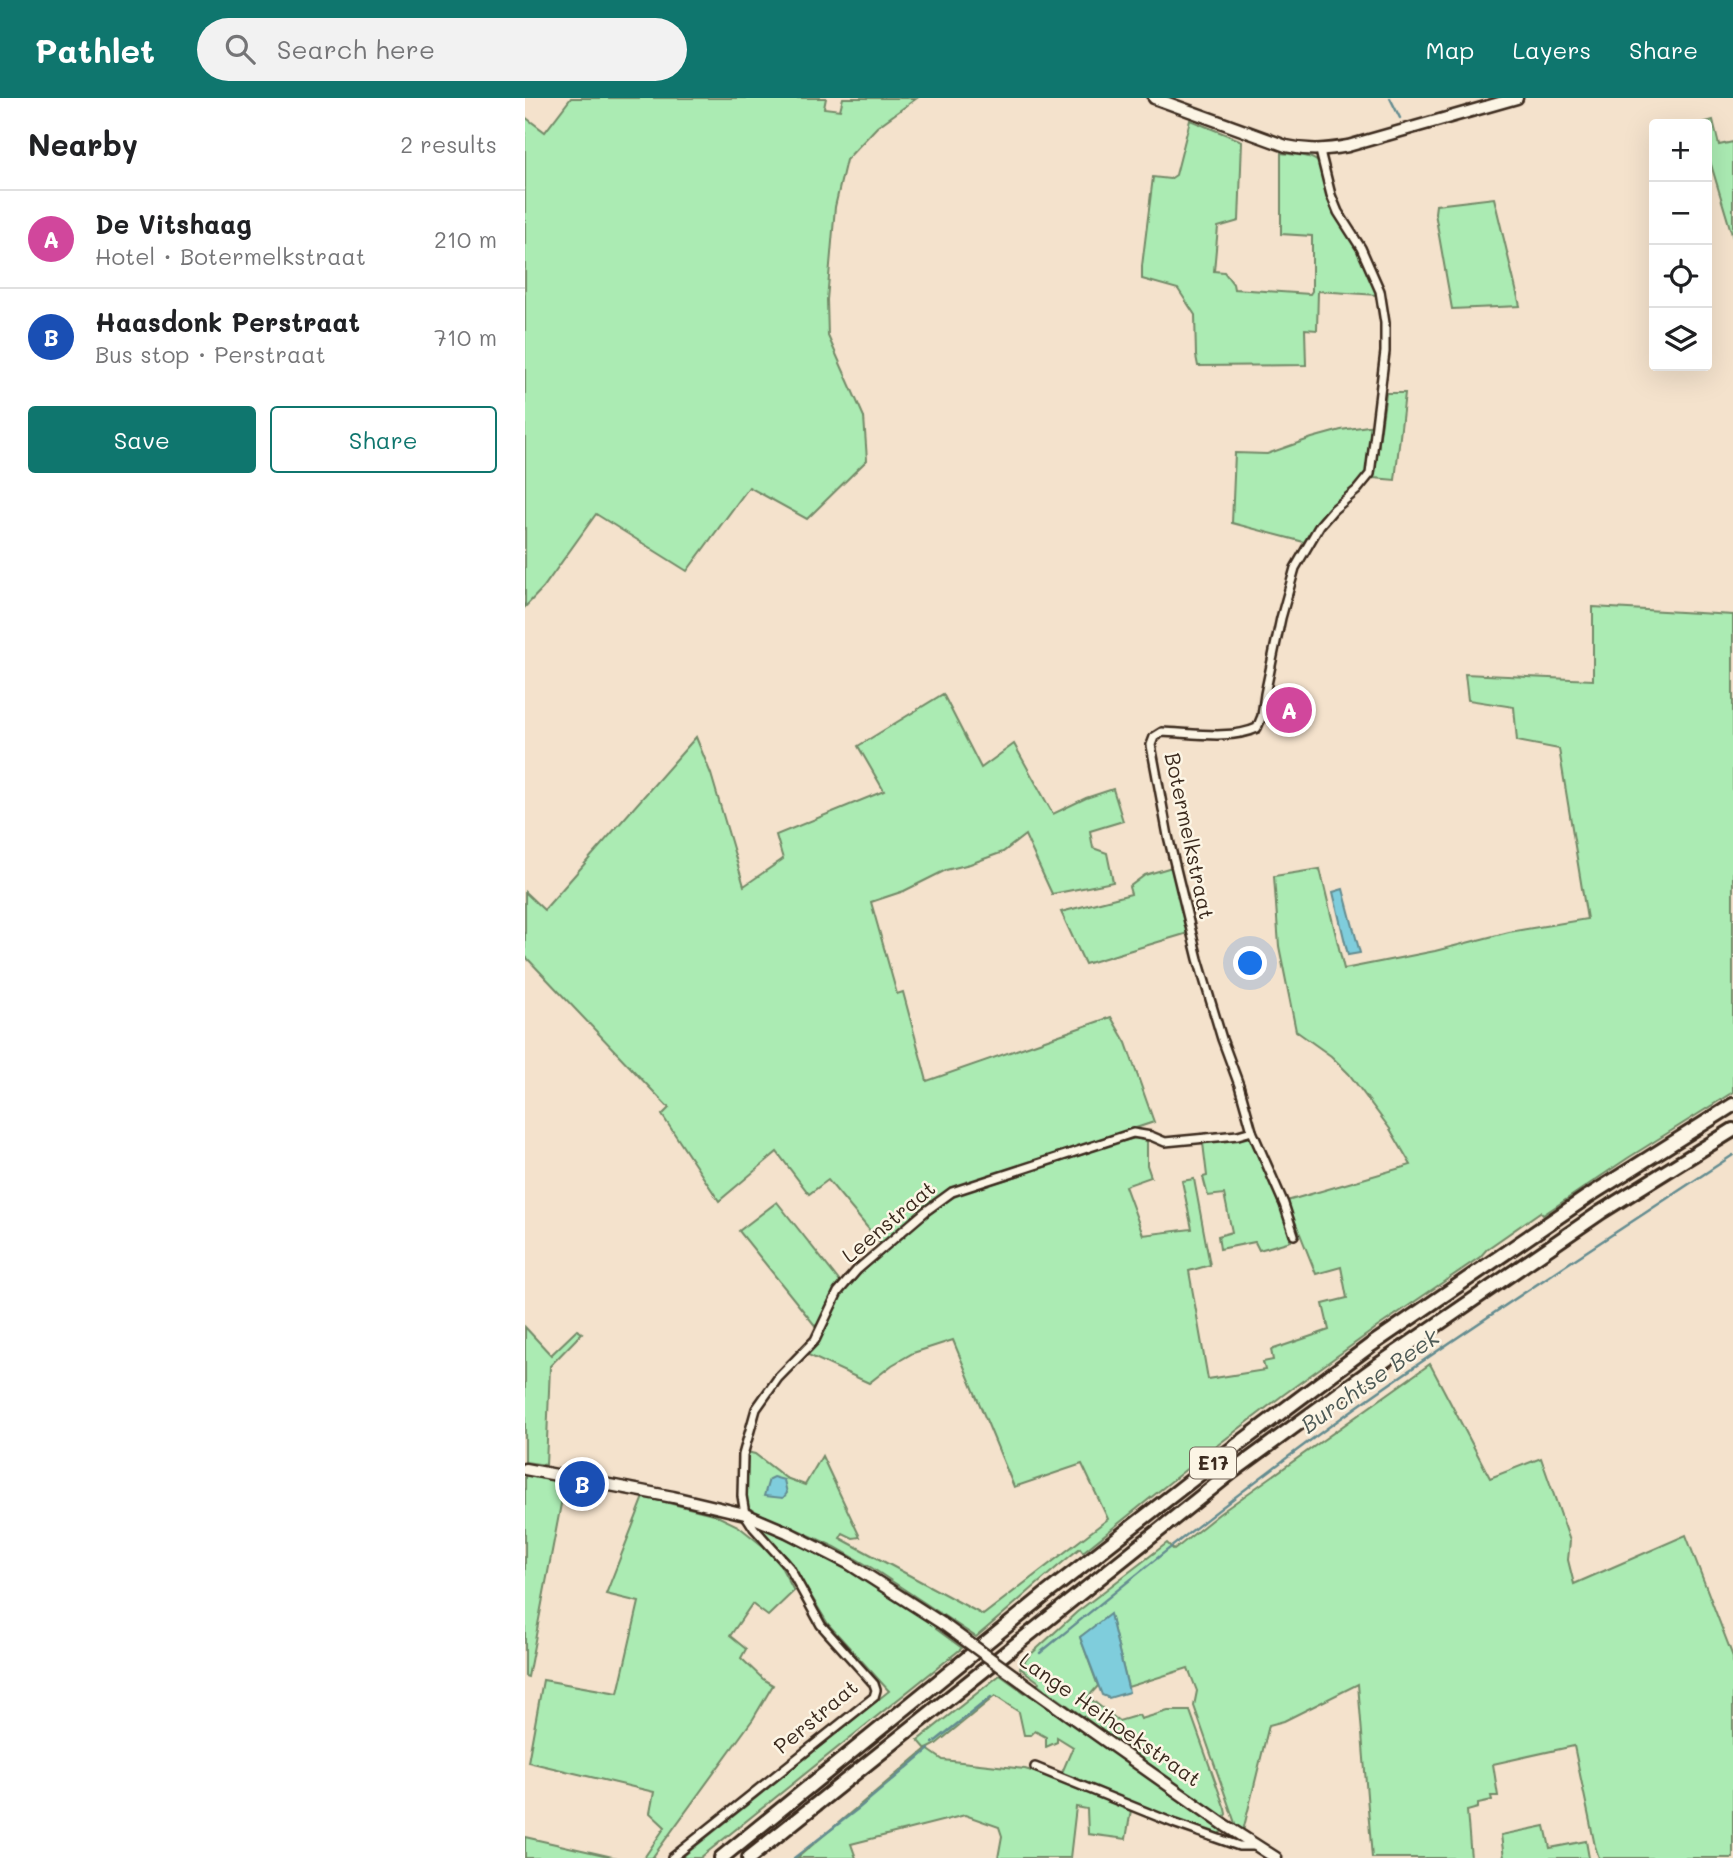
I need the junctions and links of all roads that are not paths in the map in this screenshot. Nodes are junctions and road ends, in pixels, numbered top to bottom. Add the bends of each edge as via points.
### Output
1 (1154, 98) edge
2 (1517, 98) edge
3 (1320, 151) junction
4 (1733, 1105) edge
5 (1733, 1130) edge
6 (1252, 1131) junction
7 (1294, 1235) dead end
8 (525, 1469) edge
9 (745, 1514) junction
10 (1035, 1768) dead end
11 (1256, 1846) junction
12 (672, 1858) edge
13 (721, 1858) edge
14 (749, 1858) edge
15 (1276, 1858) edge

1 - 3 street via 1286,146
2 - 3 street
3 - 6 street, Botermelkstraat via 1335,204 1372,271 1383,305 1385,352 1370,474 1320,525 1295,568 1257,728 1245,734 1162,732 1151,745 1198,959
4 - 13 highway, E17 via 1587,1197 1371,1345 1046,1594
5 - 14 highway, E17 via 1601,1212 1232,1472
6 - 7 street, Botermelkstraat
6 - 9 street, Leenstraat via 1165,1142 1133,1133 951,1192 857,1270 838,1292 815,1340 778,1377 756,1409 743,1455
8 - 9 street
9 - 11 street, Lange Heihoekstraat, bridge via 848,1563 943,1624
9 - 12 street, Perstraat via 789,1567 821,1625 876,1690 874,1697
10 - 11 street, Lange Heihoekstraat via 1176,1824 1239,1846
11 - 15 street, Lange Heihoekstraat

